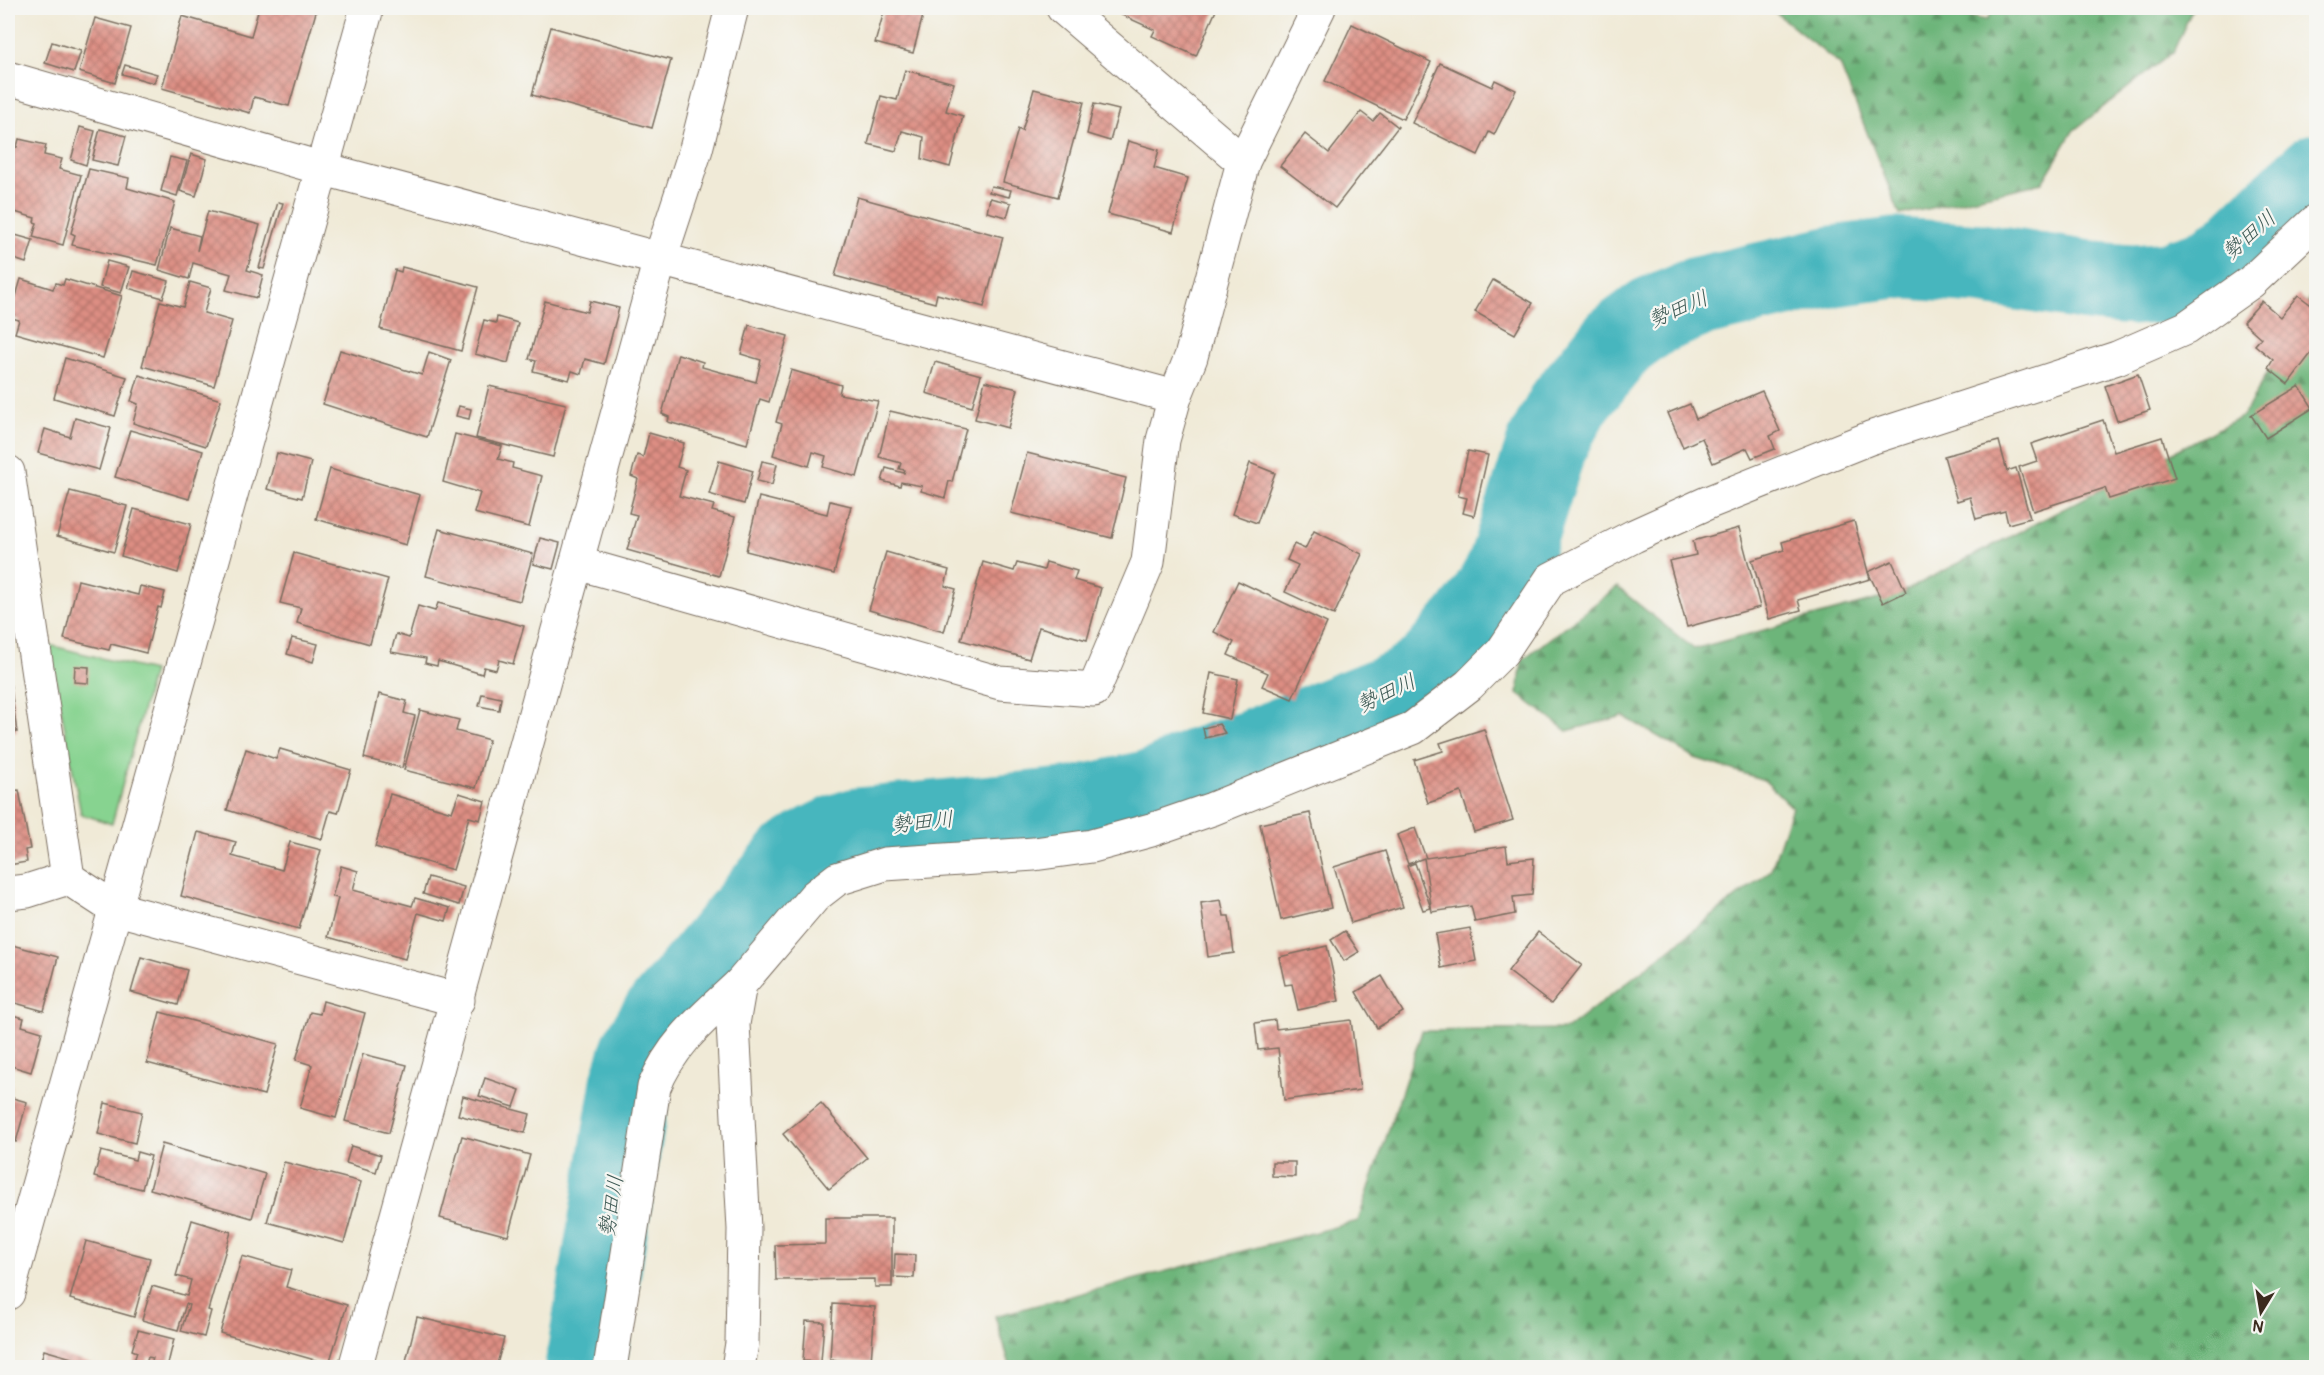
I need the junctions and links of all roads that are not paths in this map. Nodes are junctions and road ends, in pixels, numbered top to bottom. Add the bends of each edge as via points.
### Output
1 (367, 8) edge
2 (732, 8) edge
3 (1063, 8) edge
4 (1319, 8) edge
5 (8, 78) edge
6 (1243, 162) junction
7 (324, 169) junction
8 (2316, 221) edge
9 (660, 259) junction
10 (1175, 397) junction
11 (8, 472) edge
12 (577, 563) junction
13 (68, 878) junction
14 (8, 893) edge
15 (114, 908) junction
16 (740, 984) junction
17 (458, 1000) junction
18 (8, 1293) edge
19 (355, 1368) edge
20 (610, 1368) edge
21 (738, 1368) edge

1 - 7 street
2 - 9 street via 696,149
3 - 6 street
4 - 6 street
5 - 7 street
6 - 10 street via 1191,357
7 - 9 street
7 - 15 street
8 - 16 street via 2251,282 2186,328 2117,358 1870,438 1707,503 1551,579 1502,652 1469,685 1413,728 1212,809 1092,846 885,864 856,871 837,879 815,896
9 - 10 street
9 - 12 street
10 - 12 street via 1163,440 1148,562 1094,690 1000,683
11 - 13 street
12 - 17 street
13 - 14 street
13 - 15 street
15 - 17 street
15 - 18 street
16 - 20 street via 678,1043 664,1062 654,1087
16 - 21 street via 733,1024 744,1229
17 - 19 street

